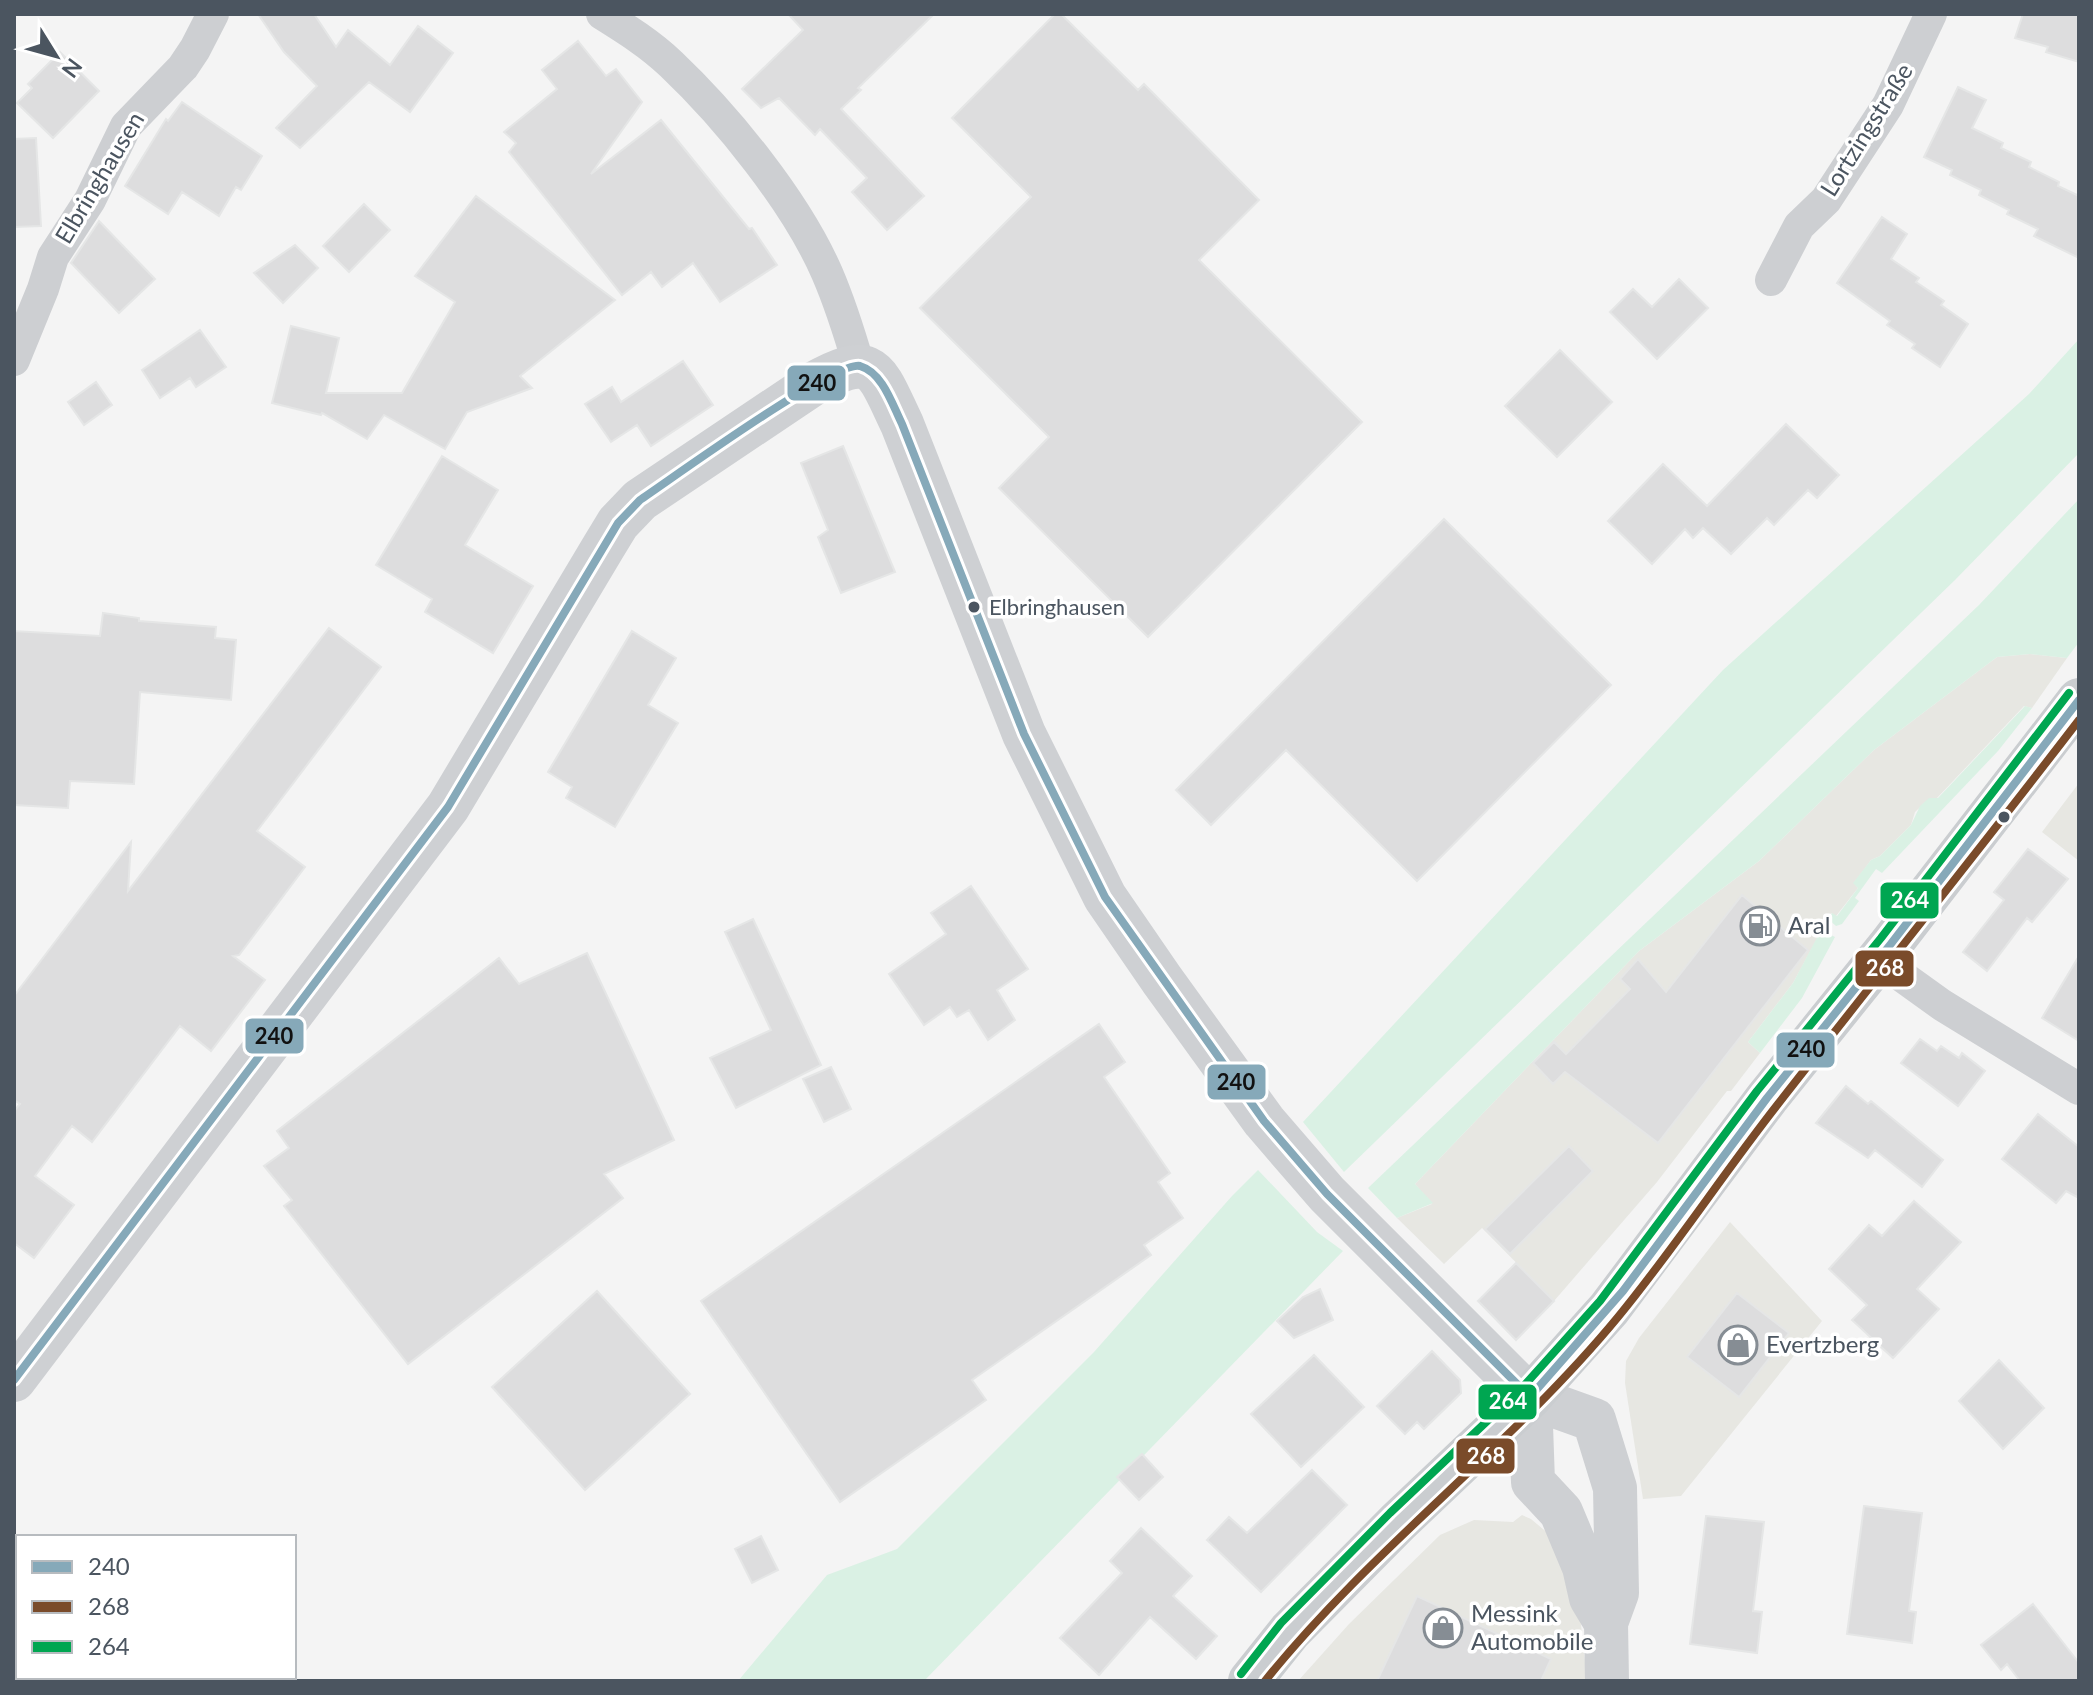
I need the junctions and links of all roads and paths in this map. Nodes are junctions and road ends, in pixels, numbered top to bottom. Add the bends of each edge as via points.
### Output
1 (213, 14) edge
2 (602, 14) edge
3 (1931, 14) edge
4 (1771, 280) dead end
5 (14, 360) edge
6 (859, 366) junction
7 (2079, 700) edge
8 (1878, 959) junction
9 (2079, 1089) edge
10 (14, 1380) edge
11 (1530, 1397) junction
12 (1606, 1623) junction
13 (1250, 1681) edge
14 (1607, 1681) edge

1 - 5 street, Elbringhausen via 183,67 126,126 90,200 53,257
2 - 6 street via 670,63 777,190 827,273
3 - 4 street, Lortzingstraße via 1888,105 1826,200 1799,226
6 - 10 street via 837,370 813,384 628,511 448,807
6 - 11 street via 882,383 902,424 1024,734 1105,897 1264,1121 1327,1194
7 - 8 main road
8 - 9 street
8 - 11 main road via 1623,1291
11 - 12 street via 1533,1482 1561,1512 1591,1598
11 - 12 street via 1594,1420 1615,1488 1617,1593
11 - 13 main road via 1351,1569
12 - 14 street

